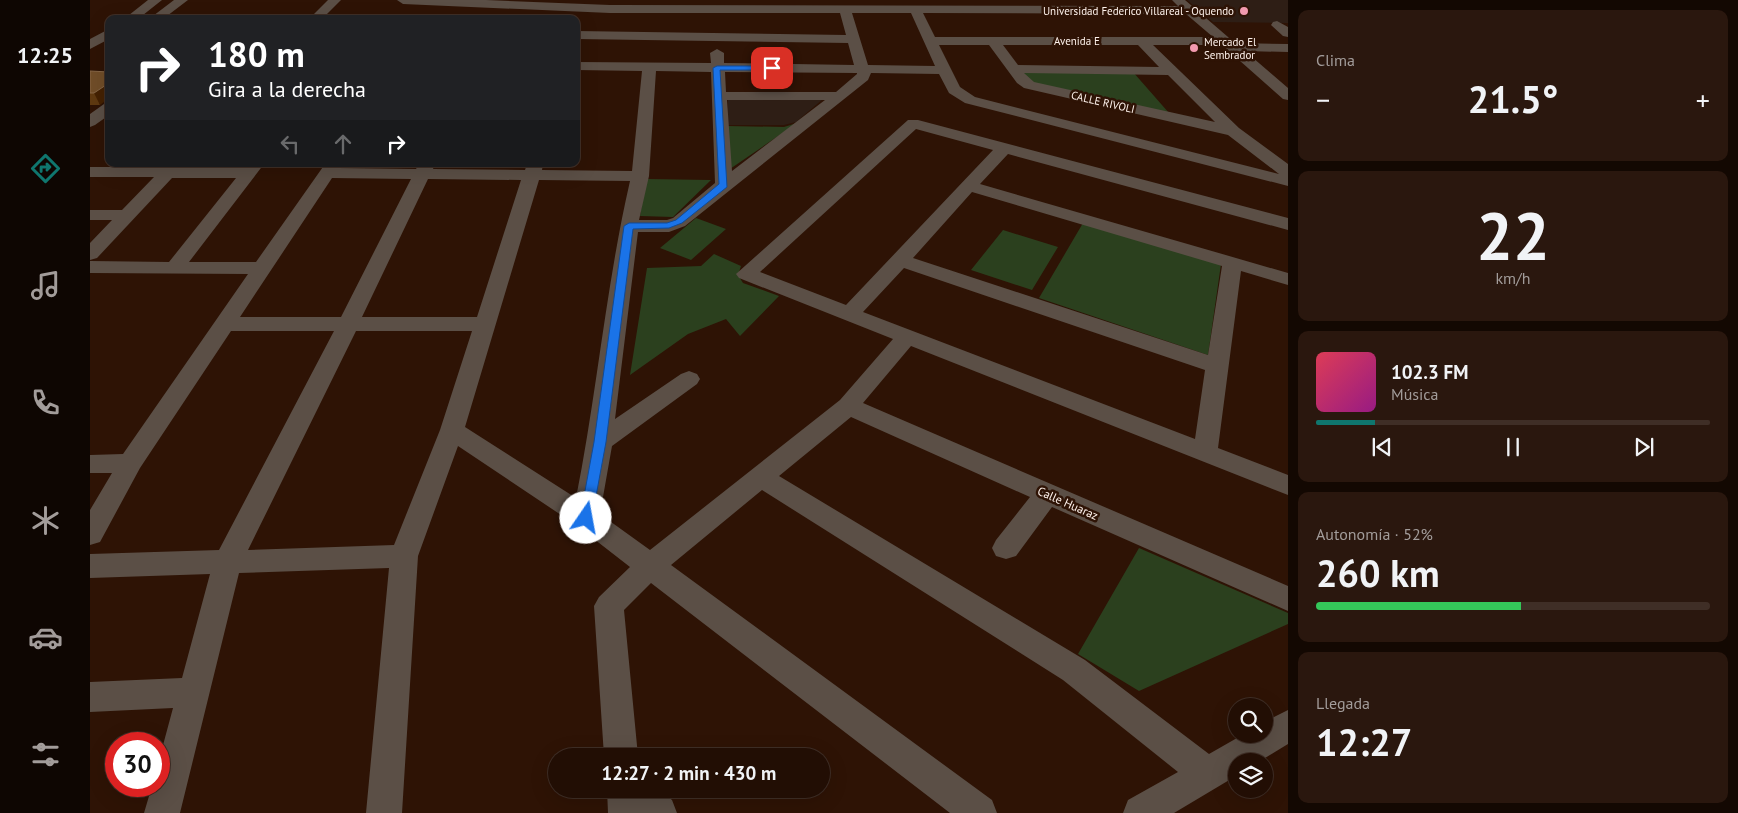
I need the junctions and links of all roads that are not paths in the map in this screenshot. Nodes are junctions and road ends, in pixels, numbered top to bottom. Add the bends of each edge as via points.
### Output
1 (156, 0) edge
2 (182, 0) edge
3 (335, 0) edge
4 (403, 0) edge
5 (523, 0) edge
6 (443, 1) edge
7 (997, 2) edge
8 (556, 3) edge
9 (780, 4) edge
10 (855, 5) edge
11 (1183, 5) edge
12 (716, 9) junction
13 (915, 9) junction
14 (434, 13) dead end
15 (135, 15) edge
16 (161, 15) edge
17 (318, 15) edge
18 (562, 15) edge
19 (1277, 25) dead end
20 (1288, 33) edge
21 (580, 35) edge
22 (105, 38) edge
23 (717, 38) junction
24 (853, 39) junction
25 (931, 41) junction
26 (993, 41) junction
27 (1141, 41) junction
28 (1228, 44) junction
29 (1288, 48) edge
30 (93, 53) edge
31 (580, 66) edge
32 (649, 67) junction
33 (717, 68) junction
34 (1014, 69) junction
35 (863, 70) junction
36 (943, 70) junction
37 (1172, 71) junction
38 (1029, 85) junction
39 (718, 96) junction
40 (839, 96) junction
41 (1288, 96) edge
42 (1007, 110) junction
43 (105, 113) edge
44 (94, 129) edge
45 (1232, 131) junction
46 (1004, 148) junction
47 (172, 168) edge
48 (252, 168) edge
49 (330, 169) edge
50 (425, 169) edge
51 (533, 170) edge
52 (90, 172) edge
53 (1288, 172) edge
54 (640, 176) junction
55 (1288, 181) edge
56 (724, 185) junction
57 (969, 186) junction
58 (90, 215) edge
59 (127, 215) junction
60 (1288, 224) edge
61 (629, 226) junction
62 (90, 254) edge
63 (900, 260) junction
64 (1232, 263) junction
65 (90, 267) edge
66 (175, 267) junction
67 (263, 268) junction
68 (1288, 279) edge
69 (850, 314) junction
70 (225, 324) junction
71 (349, 324) junction
72 (485, 324) junction
73 (907, 337) junction
74 (1217, 366) junction
75 (689, 379) dead end
76 (848, 406) junction
77 (452, 430) junction
78 (600, 442) junction
79 (1205, 453) junction
80 (130, 463) junction
81 (90, 464) edge
82 (761, 477) junction
83 (593, 482) junction
84 (1288, 485) edge
85 (1046, 494) junction
86 (554, 496) junction
87 (586, 518) junction
88 (90, 534) edge
89 (1006, 548) dead end
90 (404, 556) junction
91 (228, 561) junction
92 (90, 566) edge
93 (650, 566) junction
94 (1288, 599) edge
95 (194, 692) junction
96 (90, 698) edge
97 (1288, 726) edge
98 (620, 748) edge
99 (1208, 774) junction
100 (625, 798) edge
101 (642, 798) edge
102 (162, 813) edge
103 (384, 813) edge
104 (626, 813) edge
105 (659, 813) edge
106 (979, 813) edge
107 (1141, 813) edge

1 - 15 street
2 - 16 street
3 - 17 street
4 - 6 street
5 - 8 street
6 - 8 street
6 - 14 street
7 - 10 street
7 - 11 street
8 - 9 street
8 - 12 street
8 - 18 street
9 - 10 street
9 - 12 street
10 - 13 street
10 - 24 street
11 - 13 street
11 - 28 street
12 - 23 street
13 - 25 street
19 - 20 street
21 - 23 street
22 - 30 street
23 - 24 street
23 - 33 street
24 - 35 street
25 - 26 street, Avenida E
25 - 36 street
26 - 27 street, Avenida E
26 - 34 street
27 - 28 street, Avenida E
27 - 37 street
28 - 29 street, Avenida E
28 - 41 street
31 - 32 street
32 - 33 street
32 - 54 street
33 - 35 street
33 - 39 street
34 - 37 street
34 - 38 street
35 - 36 street
35 - 40 street via 863,77
36 - 42 street via 959,94
37 - 45 street
38 - 42 street
38 - 45 street, CALLE RIVOLI
39 - 40 street
39 - 56 street
40 - 56 street
42 - 55 street
43 - 44 street
45 - 53 street
46 - 57 street
46 - 60 street
46 - 69 street via 912,123 746,274
47 - 48 street
47 - 52 street
47 - 59 street
48 - 66 street
49 - 50 street
49 - 67 street
50 - 51 street
50 - 71 street
51 - 54 street
51 - 72 street
54 - 61 street
56 - 61 street via 679,222 669,226
57 - 63 street
57 - 64 street
58 - 59 street
59 - 62 street
61 - 78 street
63 - 69 street
63 - 74 street
64 - 68 street
64 - 74 street
65 - 66 street
66 - 67 street
67 - 70 street
69 - 73 street
70 - 71 street
70 - 80 street
71 - 72 street
71 - 91 street
72 - 77 street
73 - 76 street
73 - 79 street
74 - 79 street
75 - 78 street
76 - 82 street
76 - 85 street, Calle Huaraz
77 - 86 street
77 - 90 street
78 - 83 street
79 - 84 street
80 - 81 street
80 - 88 street
82 - 93 street
82 - 99 street via 1074,670
83 - 86 street via 584,493
83 - 87 street
85 - 89 street
85 - 94 street, Calle Huaraz
86 - 87 street
87 - 93 street
90 - 91 street
90 - 103 street
91 - 92 street
91 - 95 street
93 - 98 street via 609,606
93 - 106 street
95 - 96 street
95 - 102 street
97 - 99 street
99 - 107 street
100 - 104 street
101 - 105 street

